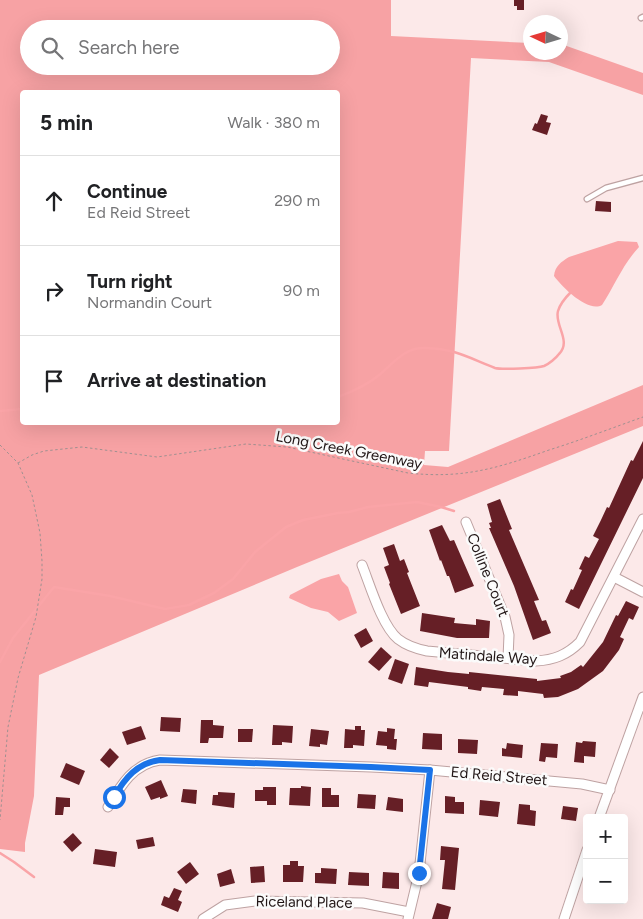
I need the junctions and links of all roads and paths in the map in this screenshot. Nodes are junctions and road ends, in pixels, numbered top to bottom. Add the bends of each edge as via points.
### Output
1 (643, 178) edge
2 (587, 199) dead end
3 (643, 417) edge
4 (0, 445) edge
5 (18, 463) junction
6 (643, 519) edge
7 (466, 522) dead end
8 (362, 565) dead end
9 (614, 577) junction
10 (643, 592) edge
11 (508, 658) junction
12 (643, 697) edge
13 (430, 770) junction
14 (610, 790) junction
15 (108, 807) dead end
16 (601, 814) edge
17 (0, 820) edge
18 (584, 859) edge
19 (408, 916) edge
20 (204, 919) edge
21 (564, 919) edge

1 - 2 lane via 606,188
3 - 5 path, Long Creek Greenway via 502,467 452,475 408,473 287,447 246,444 157,457 82,446 44,451
4 - 5 path
5 - 17 path via 32,495 42,579 36,617 8,727
6 - 9 street, Matindale Way
7 - 11 street, Colline Court via 505,617 509,635
8 - 11 street, Matindale Way via 390,631 399,640 427,651
9 - 10 street
9 - 11 street, Matindale Way via 584,636 572,650 549,660
12 - 14 street
13 - 14 street, Ed Reid Street via 582,784
13 - 15 street, Ed Reid Street via 160,760 133,771
13 - 19 street via 419,873
14 - 16 street
18 - 21 street
19 - 20 street, Riceland Place via 363,903 255,901 225,904

